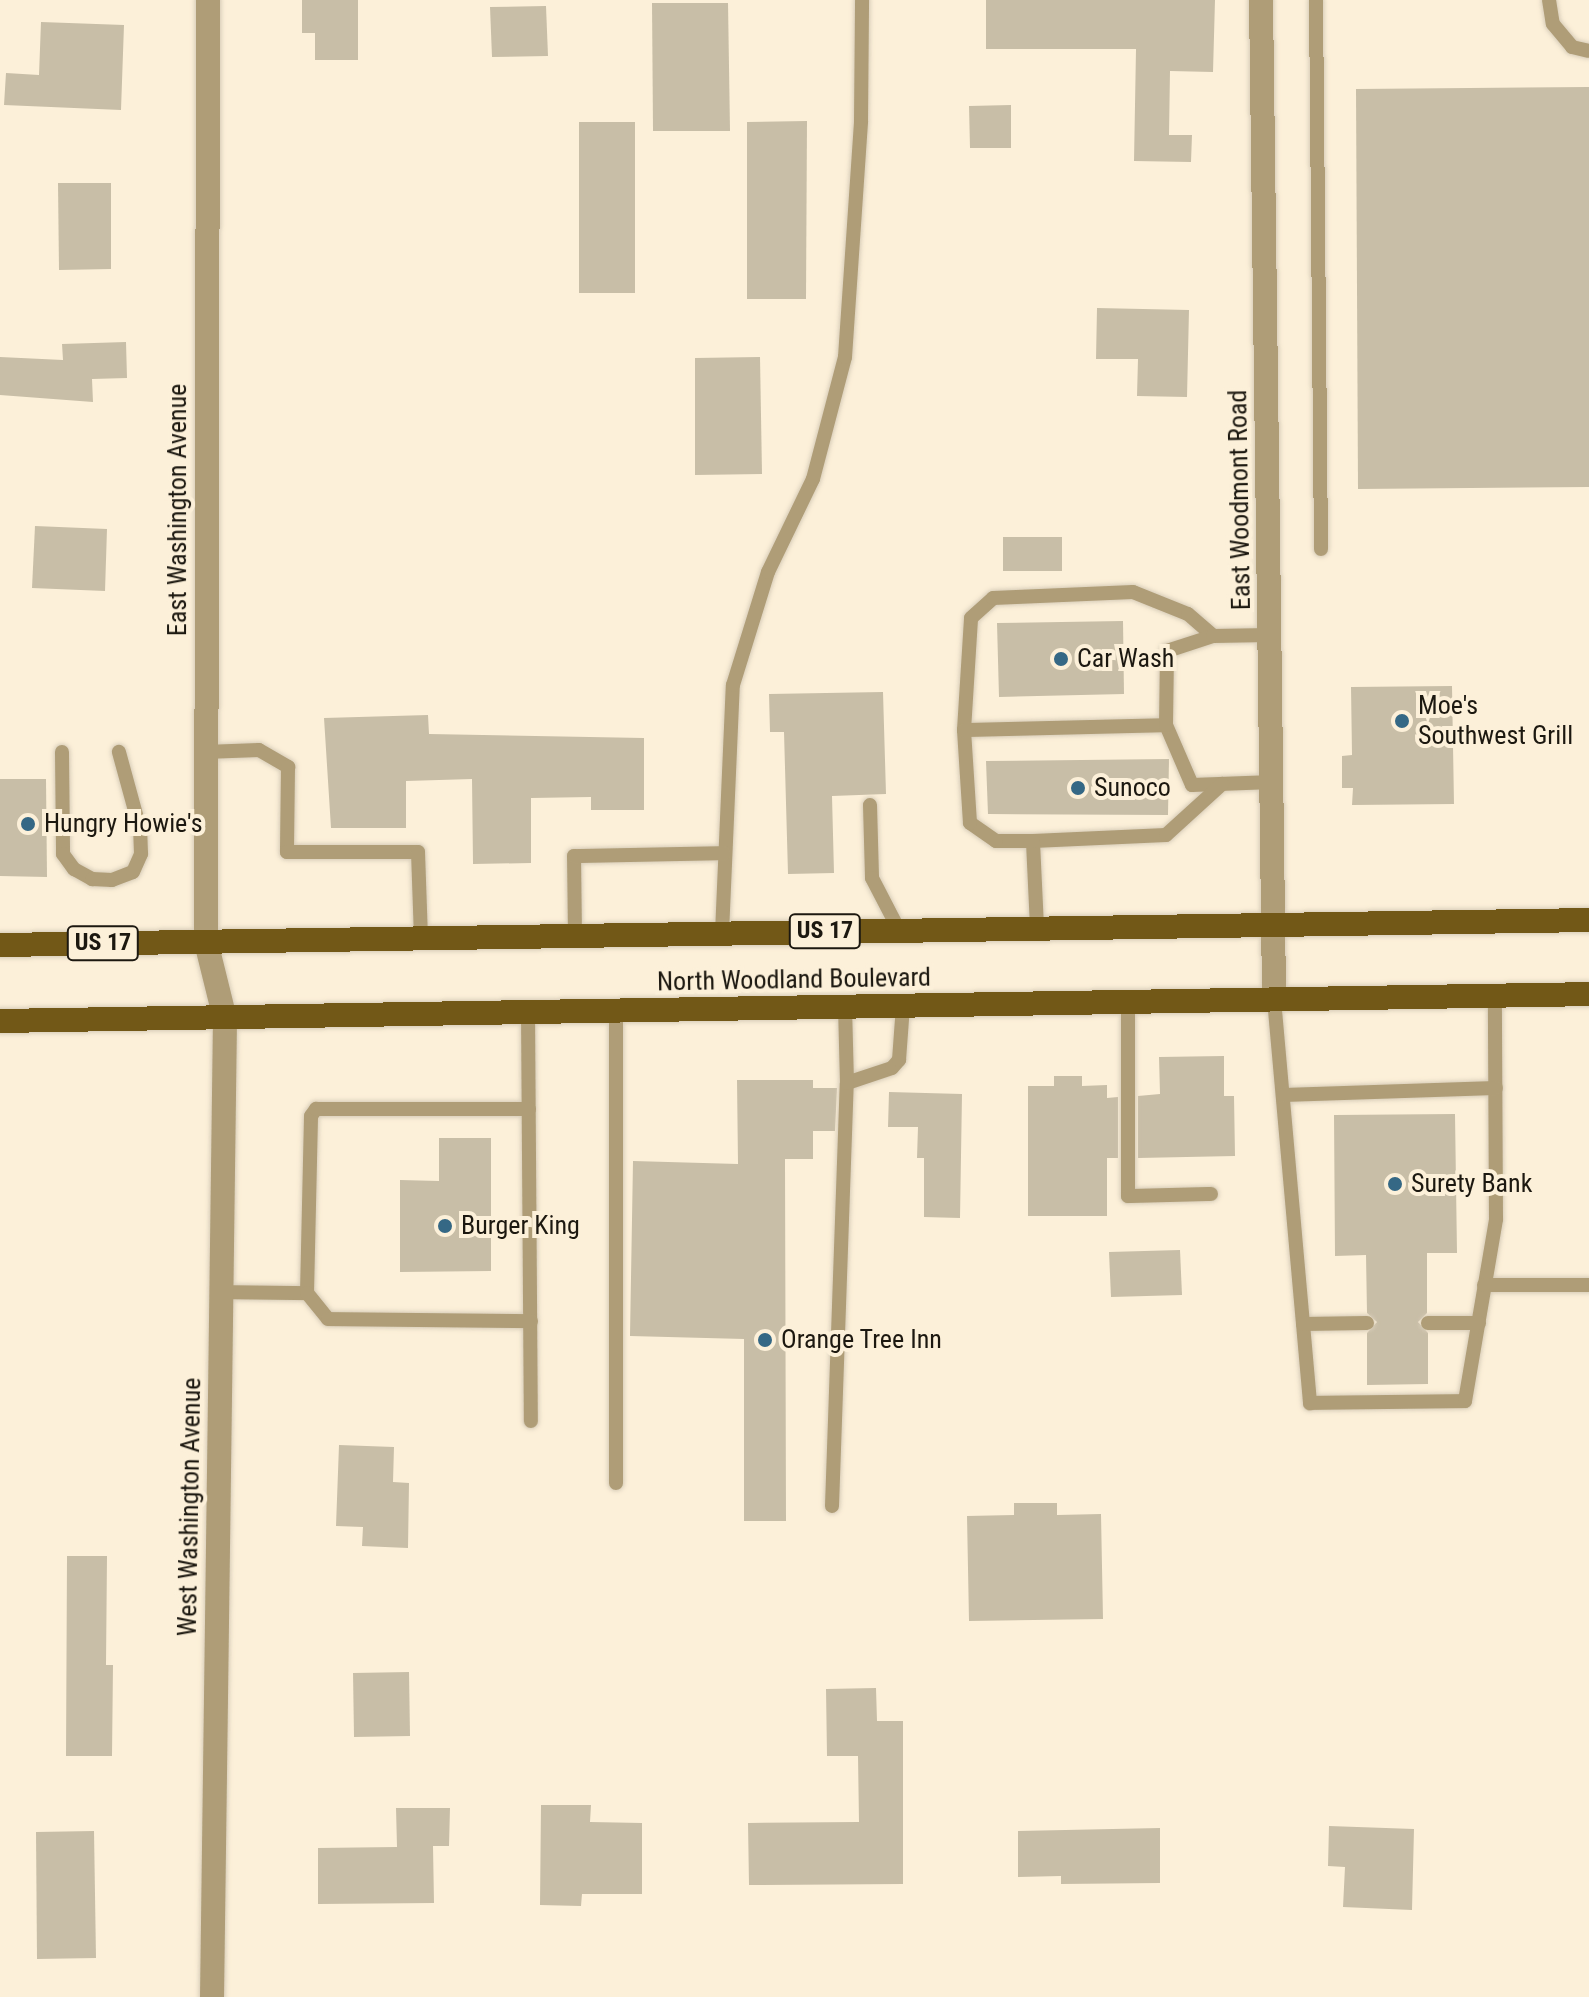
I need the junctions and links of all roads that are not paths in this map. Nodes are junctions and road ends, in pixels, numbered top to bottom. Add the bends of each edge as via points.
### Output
1 (208, 0) edge
2 (862, 0) edge
3 (1261, 0) edge
4 (1316, 0) edge
5 (1549, 0) edge
6 (1589, 51) edge
7 (1321, 549) dead end
8 (1269, 635) junction
9 (1213, 636) junction
10 (1166, 725) junction
11 (964, 730) junction
12 (62, 752) dead end
13 (119, 752) dead end
14 (205, 752) junction
15 (1273, 782) junction
16 (1222, 784) junction
17 (870, 805) dead end
18 (1033, 841) junction
19 (724, 853) junction
20 (1589, 920) edge
21 (1275, 924) junction
22 (1037, 927) junction
23 (899, 930) junction
24 (722, 933) junction
25 (575, 936) junction
26 (421, 939) junction
27 (206, 942) junction
28 (0, 945) edge
29 (1589, 994) edge
30 (1495, 996) junction
31 (1274, 999) junction
32 (1128, 1002) junction
33 (903, 1005) junction
34 (845, 1007) junction
35 (616, 1011) junction
36 (528, 1012) junction
37 (225, 1019) junction
38 (0, 1021) edge
39 (847, 1083) junction
40 (1496, 1088) junction
41 (1283, 1095) junction
42 (529, 1109) junction
43 (1211, 1194) dead end
44 (1484, 1285) junction
45 (1589, 1285) edge
46 (221, 1292) junction
47 (307, 1293) junction
48 (531, 1321) junction
49 (1367, 1323) dead end
50 (1428, 1323) dead end
51 (1479, 1323) junction
52 (1303, 1324) junction
53 (531, 1421) dead end
54 (616, 1483) dead end
55 (832, 1506) dead end
56 (212, 1997) edge

1 - 14 street, East Washington Avenue
2 - 19 lane via 861,121 845,357 813,479 743,642 727,740
3 - 8 street, East Woodmont Road
4 - 7 lane
5 - 6 lane via 1553,24 1572,47
8 - 9 lane
8 - 15 street, East Woodmont Road
9 - 10 lane via 1167,651
9 - 11 lane via 1188,614 1133,592 993,598 971,618
10 - 11 lane
10 - 16 lane via 1192,785
11 - 18 lane via 970,823 996,841
12 - 13 lane via 63,854 74,869 92,879 112,880 133,872 141,854 140,829
14 - 26 lane via 259,750 288,767 287,852 418,852
14 - 27 street, East Washington Avenue
15 - 16 lane
15 - 21 street, East Woodmont Road
16 - 18 lane via 1166,835
17 - 23 lane via 872,878
18 - 22 lane
19 - 24 lane
19 - 25 lane via 574,856
20 - 21 main road, North Woodland Boulevard / US 17
21 - 22 main road, North Woodland Boulevard / US 17
21 - 31 street, East Woodmont Road
22 - 23 main road, North Woodland Boulevard / US 17
23 - 24 main road, North Woodland Boulevard / US 17
24 - 25 main road, North Woodland Boulevard / US 17
25 - 26 main road, North Woodland Boulevard / US 17
26 - 27 main road, North Woodland Boulevard / US 17
27 - 28 main road, North Woodland Boulevard / US 17
27 - 37 street, East Washington Avenue
29 - 30 main road, North Woodland Boulevard
30 - 31 main road, North Woodland Boulevard
30 - 40 lane
31 - 32 main road, North Woodland Boulevard
31 - 41 lane
32 - 33 main road, North Woodland Boulevard
32 - 43 lane via 1128,1196
33 - 34 main road, North Woodland Boulevard
33 - 39 lane via 899,1060 892,1068
34 - 35 main road, North Woodland Boulevard
34 - 39 lane
35 - 36 main road, North Woodland Boulevard
35 - 54 lane
36 - 37 main road, North Woodland Boulevard
36 - 42 lane
37 - 38 main road, North Woodland Boulevard
37 - 46 street, West Washington Avenue
39 - 55 lane
40 - 41 lane
40 - 44 lane via 1496,1219
41 - 52 lane
42 - 47 lane via 316,1109 311,1116
42 - 48 lane
44 - 45 lane
44 - 51 lane
46 - 47 lane
46 - 56 street, West Washington Avenue
47 - 48 lane via 322,1315
48 - 53 lane
49 - 52 lane
50 - 51 lane
51 - 52 lane via 1465,1401 1310,1403

